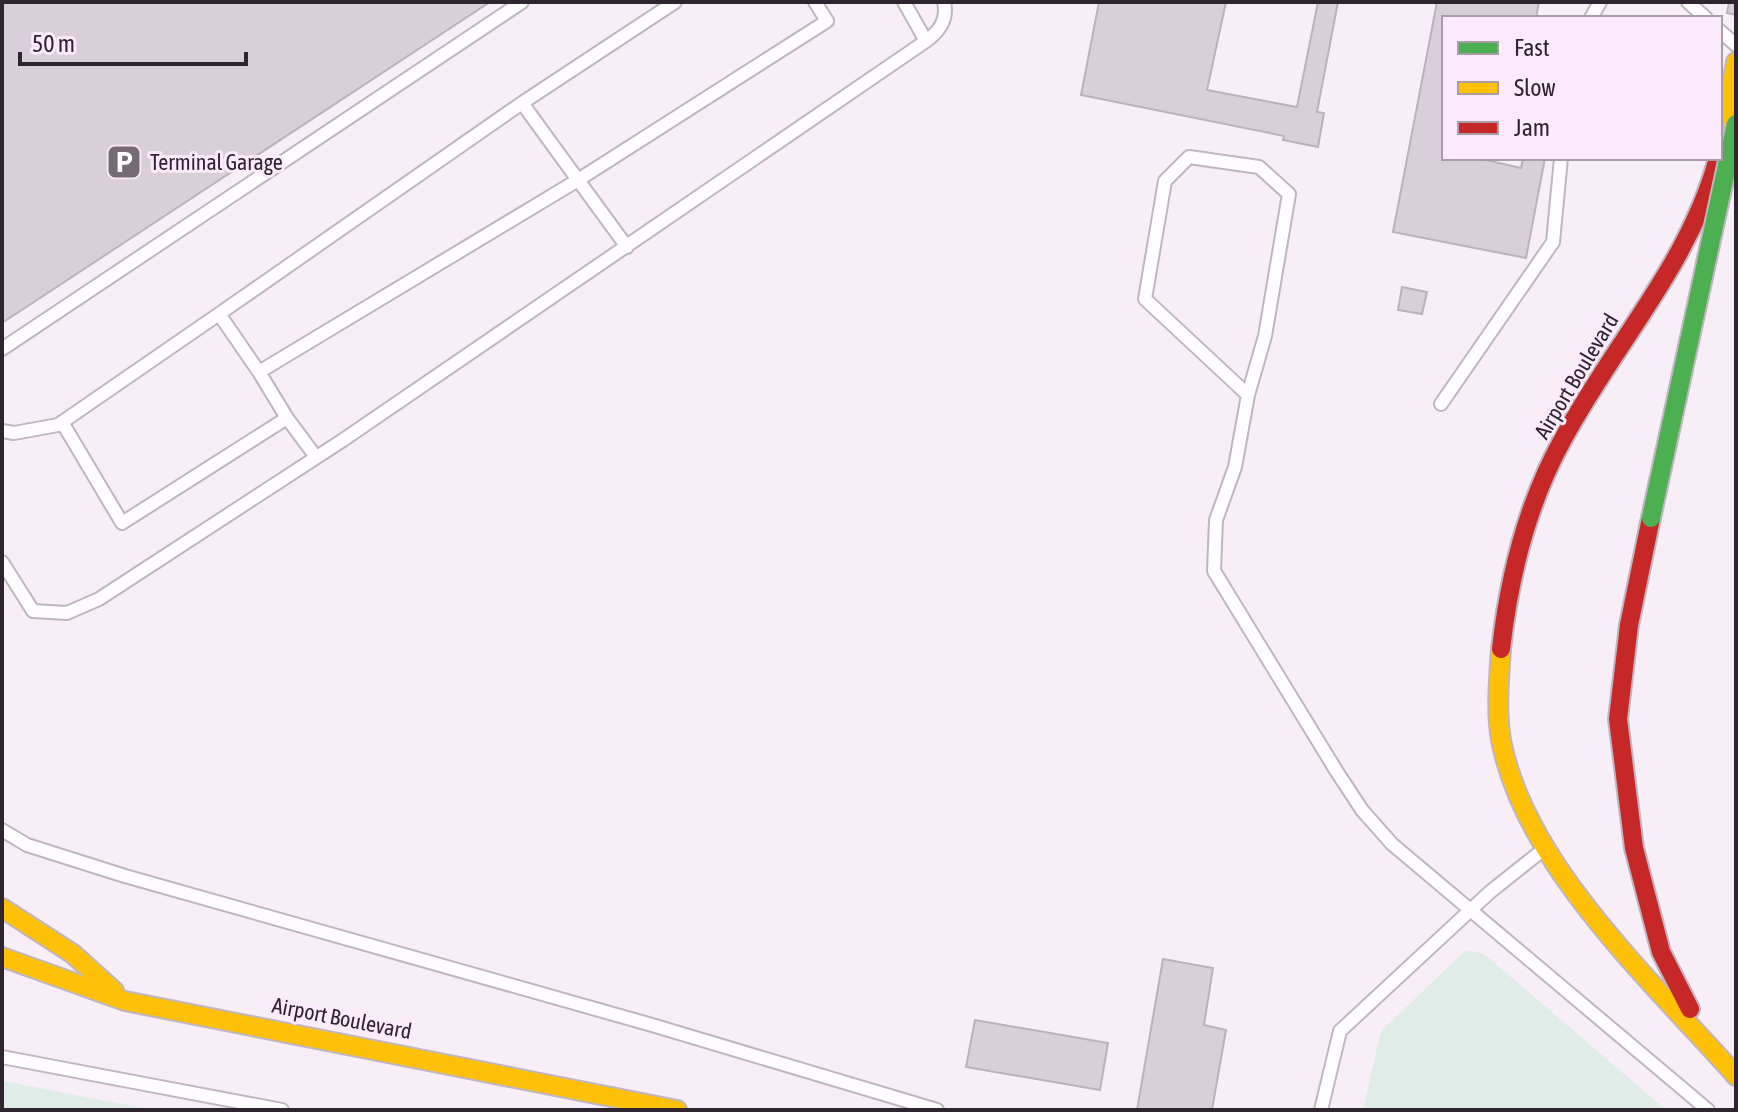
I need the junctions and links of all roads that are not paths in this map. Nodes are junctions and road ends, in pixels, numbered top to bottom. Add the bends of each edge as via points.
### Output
1 (522, 2) edge
2 (675, 2) edge
3 (815, 2) edge
4 (904, 2) edge
5 (944, 2) edge
6 (1688, 2) edge
7 (1704, 16) edge
8 (926, 41) junction
9 (1736, 62) edge
10 (522, 103) junction
11 (1736, 124) edge
12 (1722, 136) edge
13 (1561, 160) edge
14 (1718, 160) edge
15 (578, 180) junction
16 (627, 247) junction
17 (219, 314) junction
18 (2, 349) edge
19 (259, 372) junction
20 (1248, 395) junction
21 (1441, 404) dead end
22 (287, 418) junction
23 (62, 422) junction
24 (2, 431) edge
25 (316, 457) junction
26 (2, 562) edge
27 (2, 830) edge
28 (1544, 849) junction
29 (2, 908) edge
30 (1471, 910) junction
31 (2, 957) edge
32 (125, 1001) junction
33 (1707, 1042) junction
34 (2, 1057) edge
35 (1736, 1076) edge
36 (282, 1110) edge
37 (677, 1110) edge
38 (937, 1110) edge
39 (1321, 1110) edge
40 (1708, 1110) edge

1 - 18 lane
2 - 10 lane
3 - 15 lane via 827,21
4 - 8 lane
5 - 8 lane via 940,31
6 - 7 lane
8 - 16 lane
9 - 12 street
10 - 15 lane
10 - 17 lane
11 - 33 street, Airport Boulevard, bridge via 1629,625 1618,719 1634,848 1661,952
13 - 21 lane via 1553,242
14 - 28 street, Airport Boulevard via 1666,280 1571,423 1537,494 1518,556 1503,632 1500,735
15 - 16 lane
15 - 19 lane
16 - 25 lane
17 - 19 lane
17 - 23 lane
19 - 22 lane
20 - 20 lane via 1265,336 1289,194 1259,167 1189,157 1165,181 1145,299
20 - 30 lane via 1235,467 1216,520 1214,571 1362,810 1392,844
22 - 23 lane via 122,523
22 - 25 lane
23 - 24 lane
25 - 26 lane via 99,599 67,613 33,611
27 - 38 lane via 27,845 125,876
28 - 30 lane
28 - 33 street, Airport Boulevard via 1620,949
29 - 32 street via 73,954
30 - 39 lane via 1340,1031
30 - 40 lane
31 - 32 street, Airport Boulevard
32 - 37 street, Airport Boulevard
33 - 35 street, Airport Boulevard
34 - 36 lane

